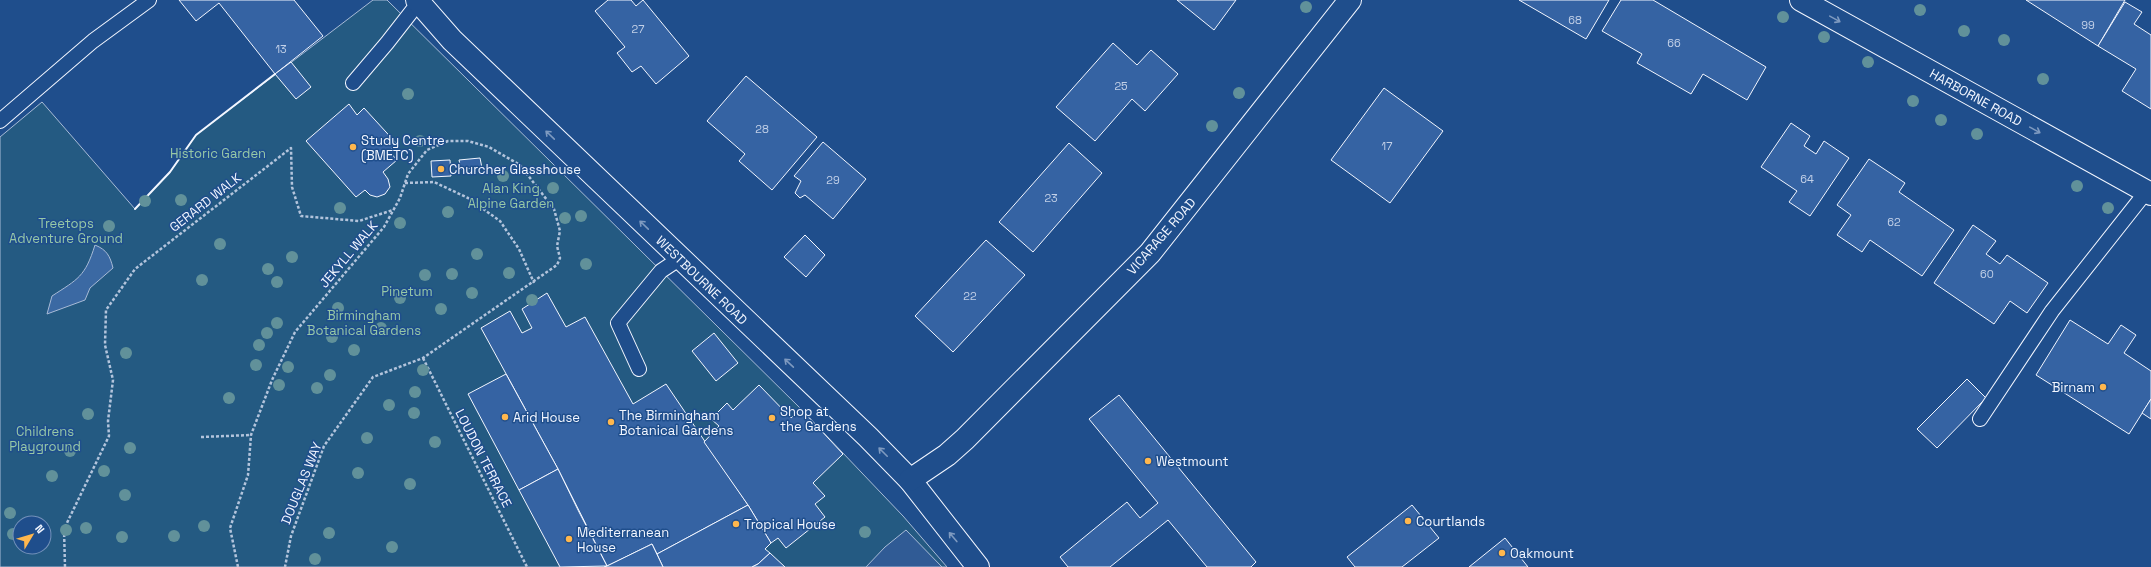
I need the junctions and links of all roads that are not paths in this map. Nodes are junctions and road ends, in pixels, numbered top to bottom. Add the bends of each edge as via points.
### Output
1 (149, 0) edge
2 (1350, 0) edge
3 (1801, 0) edge
4 (418, 1) edge
5 (353, 83) dead end
6 (0, 121) edge
7 (2149, 193) edge
8 (679, 259) junction
9 (639, 369) dead end
10 (1980, 419) dead end
11 (910, 480) junction
12 (978, 567) edge

1 - 6 lane via 93,41
2 - 11 main road, VICARAGE ROAD via 1150,253 965,439 947,455
3 -> 7 main road, HARBORNE ROAD
4 - 5 lane
8 -> 4 main road, WESTBOURNE ROAD via 452,40
7 - 10 lane via 2052,311
8 - 9 lane via 661,271 618,323
11 -> 8 main road, WESTBOURNE ROAD via 868,437
12 -> 11 main road, WESTBOURNE ROAD

